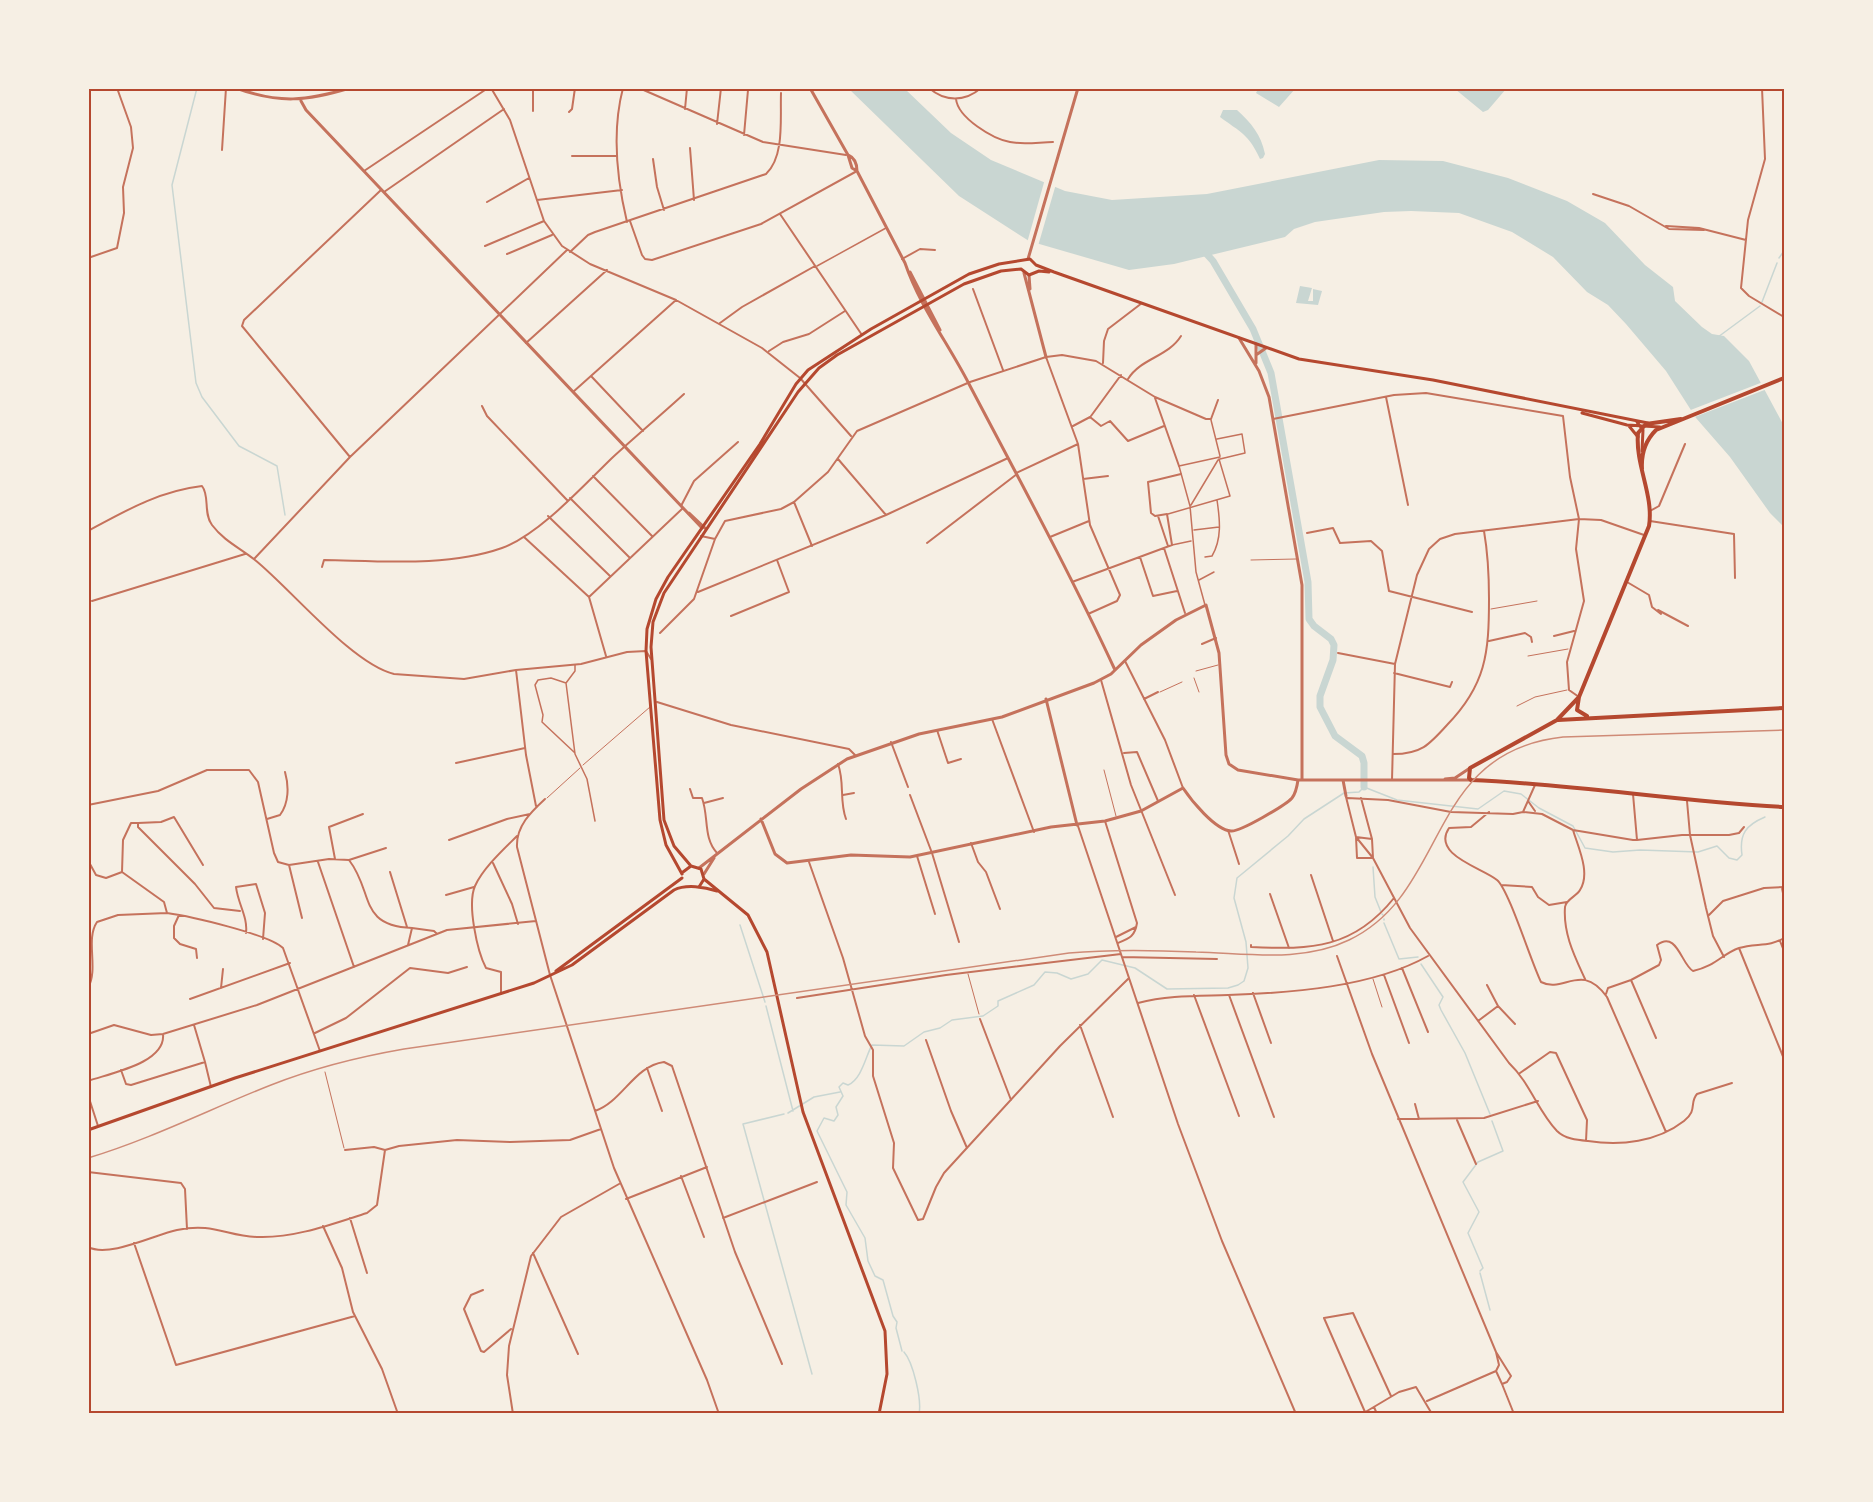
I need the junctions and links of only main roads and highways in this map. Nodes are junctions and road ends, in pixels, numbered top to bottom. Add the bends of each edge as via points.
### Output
1 (1023, 261) junction
2 (1035, 263) junction
3 (1021, 269) junction
4 (1035, 271) junction
5 (1054, 272) junction
6 (1785, 378) edge
7 (1572, 410) junction
8 (1683, 418) junction
9 (1635, 421) junction
10 (1651, 423) junction
11 (1628, 425) junction
12 (1642, 427) junction
13 (1660, 427) junction
14 (1638, 437) junction
15 (1641, 456) junction
16 (1642, 478) junction
17 (704, 527) junction
18 (1579, 697) junction
19 (1785, 708) edge
20 (1587, 716) junction
21 (1557, 720) junction
22 (1785, 807) edge
23 (692, 866) junction
24 (682, 876) junction
25 (704, 879) junction
26 (687, 887) junction
27 (698, 888) junction
28 (717, 891) junction
29 (550, 975) junction
30 (88, 1130) edge
31 (879, 1413) edge

1 - 2 main road
1 - 3 main road
1 - 17 main road via 977,271 817,362 800,378
2 - 4 main road
2 - 5 main road
3 - 4 main road via 1027,274
3 - 17 main road via 979,277 837,355 804,382
4 - 5 main road
5 - 7 main road via 1314,362 1433,380
6 - 8 main road
7 - 9 main road
7 - 11 main road
8 - 10 main road
8 - 13 main road
9 - 10 main road
9 - 12 main road
10 - 12 main road
11 - 12 main road
11 - 14 main road
12 - 13 main road
12 - 14 main road
12 - 15 main road
13 - 15 main road
14 - 16 main road
15 - 16 main road
16 - 18 main road via 1650,511 1646,536
17 - 23 main road via 658,606 651,633 665,824 676,849
17 - 24 main road via 656,599 647,630 661,827
18 - 20 main road via 1577,710
18 - 21 main road
19 - 20 main road
20 - 21 main road
21 - 22 main road via 1470,768 1468,776 1471,780
23 - 24 main road
23 - 25 main road via 699,868
24 - 26 main road
24 - 29 main road
25 - 27 main road
25 - 28 main road
26 - 27 main road
26 - 29 main road via 662,897 572,966
27 - 28 main road
28 - 31 main road via 748,915 767,952 803,1112 882,1319 888,1359
29 - 30 main road

